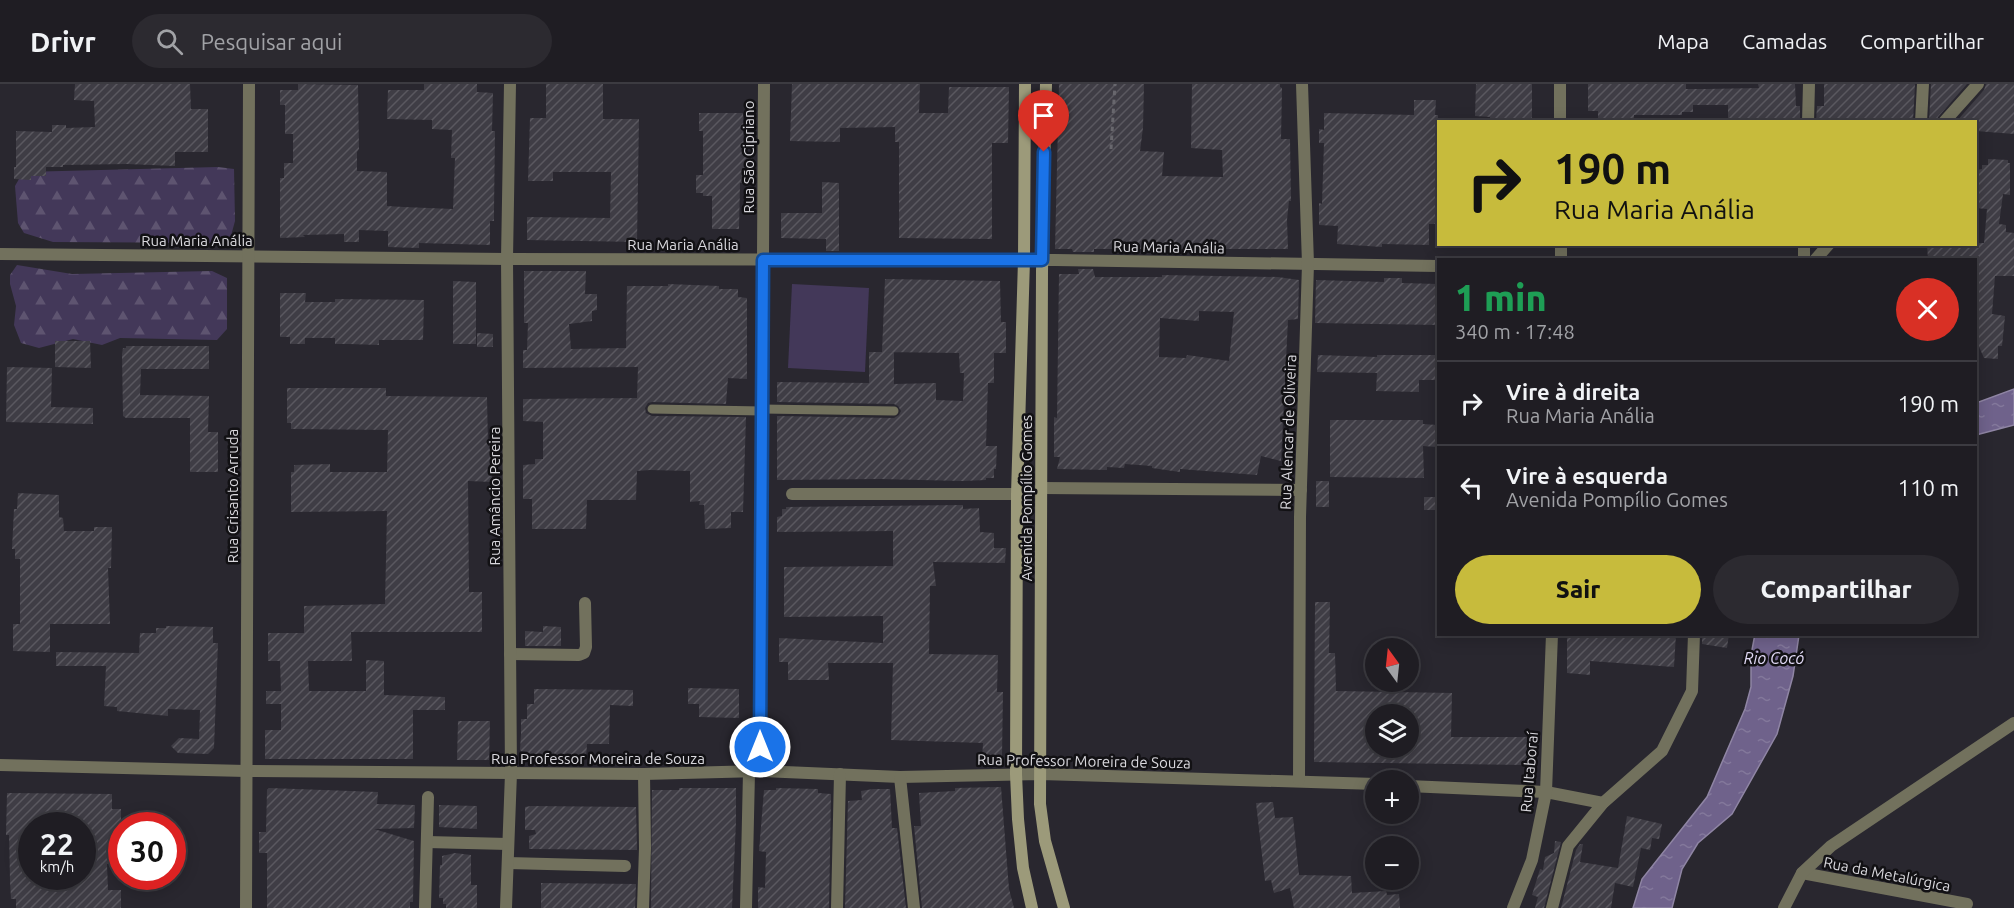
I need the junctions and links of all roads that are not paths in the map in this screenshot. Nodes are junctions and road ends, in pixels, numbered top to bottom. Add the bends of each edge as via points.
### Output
1 (249, 84) edge
2 (510, 84) edge
3 (764, 84) edge
4 (1025, 84) edge
5 (1046, 84) edge
6 (1302, 84) edge
7 (1560, 84) edge
8 (1809, 84) edge
9 (1923, 84) edge
10 (1978, 84) edge
11 (1560, 120) edge
12 (1808, 120) edge
13 (1921, 120) edge
14 (1946, 120) edge
15 (1827, 246) edge
16 (0, 254) edge
17 (248, 256) junction
18 (507, 258) junction
19 (1817, 258) edge
20 (763, 260) junction
21 (1024, 260) junction
22 (1042, 260) junction
23 (1308, 264) junction
24 (1437, 266) edge
25 (652, 409) dead end
26 (762, 410) junction
27 (894, 411) dead end
28 (1041, 488) junction
29 (1301, 490) junction
30 (792, 494) dead end
31 (1017, 494) junction
32 (585, 603) dead end
33 (1552, 636) edge
34 (1694, 636) edge
35 (510, 654) junction
36 (2014, 723) edge
37 (0, 765) edge
38 (246, 771) junction
39 (755, 771) junction
40 (511, 773) junction
41 (644, 774) junction
42 (840, 774) junction
43 (1016, 774) junction
44 (1041, 774) junction
45 (900, 777) junction
46 (1299, 780) junction
47 (1365, 783) edge
48 (1419, 786) edge
49 (1545, 792) junction
50 (428, 797) dead end
51 (1603, 803) junction
52 (427, 842) junction
53 (508, 844) junction
54 (508, 863) junction
55 (625, 867) dead end
56 (1803, 873) junction
57 (1967, 904) dead end
58 (246, 908) edge
59 (425, 908) edge
60 (506, 908) edge
61 (643, 908) edge
62 (746, 908) edge
63 (837, 908) edge
64 (914, 908) edge
65 (1032, 908) edge
66 (1065, 908) edge
67 (1513, 908) edge
68 (1552, 908) edge
69 (1784, 908) edge

1 - 17 street, Rua Crisanto Arruda
2 - 18 street, Rua Amâncio Pereira
3 - 20 street, Rua São Cipriano
4 - 21 main road, Avenida Pompílio Gomes
5 - 22 main road, Avenida Pompílio Gomes
6 - 23 street, Rua Alencar de Oliveira
7 - 11 street
8 - 12 street
9 - 13 street
10 - 14 street
15 - 19 street
16 - 17 street, Rua Maria Anália
17 - 18 street, Rua Maria Anália
17 - 38 street, Rua Crisanto Arruda
18 - 20 street, Rua Maria Anália
18 - 35 street, Rua Amâncio Pereira
20 - 21 street, Rua Maria Anália
20 - 26 street, Rua São Cipriano
21 - 22 street, Rua Maria Anália
21 - 31 main road, Avenida Pompílio Gomes
22 - 23 street, Rua Maria Anália
22 - 28 main road, Avenida Pompílio Gomes
23 - 24 street, Rua Maria Anália
23 - 29 street, Rua Alencar de Oliveira
25 - 26 lane
26 - 27 lane
26 - 39 street, Rua São Cipriano
28 - 29 street
28 - 44 main road, Avenida Pompílio Gomes
29 - 46 street, Rua Alencar de Oliveira
30 - 31 street
31 - 43 main road, Avenida Pompílio Gomes
32 - 35 street via 584,653
33 - 49 street, Rua Itaboraí
34 - 51 street via 1692,691 1662,751
35 - 40 street, Rua Amâncio Pereira
36 - 56 street via 1831,846
37 - 38 street, Rua Professor Moreira de Souza
38 - 40 street, Rua Professor Moreira de Souza
38 - 58 street, Rua Crisanto Arruda
39 - 41 street, Rua Professor Moreira de Souza
39 - 42 street, Rua Professor Moreira de Souza
39 - 62 street, Rua São Cipriano
40 - 41 street, Rua Professor Moreira de Souza
40 - 53 street, Rua Amâncio Pereira
41 - 61 street
42 - 45 street, Rua Professor Moreira de Souza
42 - 63 street
43 - 44 street, Rua Professor Moreira de Souza
43 - 45 street, Rua Professor Moreira de Souza
43 - 65 main road, Avenida Pompílio Gomes via 1023,868
44 - 46 street, Rua Professor Moreira de Souza
44 - 66 main road, Avenida Pompílio Gomes via 1044,832
45 - 64 street
46 - 47 street, Rua Professor Moreira de Souza
48 - 49 street
49 - 51 street
49 - 67 street, Rua Itaboraí via 1532,860
50 - 52 street
51 - 68 street via 1568,846
52 - 53 street
52 - 59 street
53 - 54 street, Rua Amâncio Pereira
54 - 55 street
54 - 60 street, Rua Amâncio Pereira
56 - 57 street, Rua da Metalúrgica
56 - 69 street

